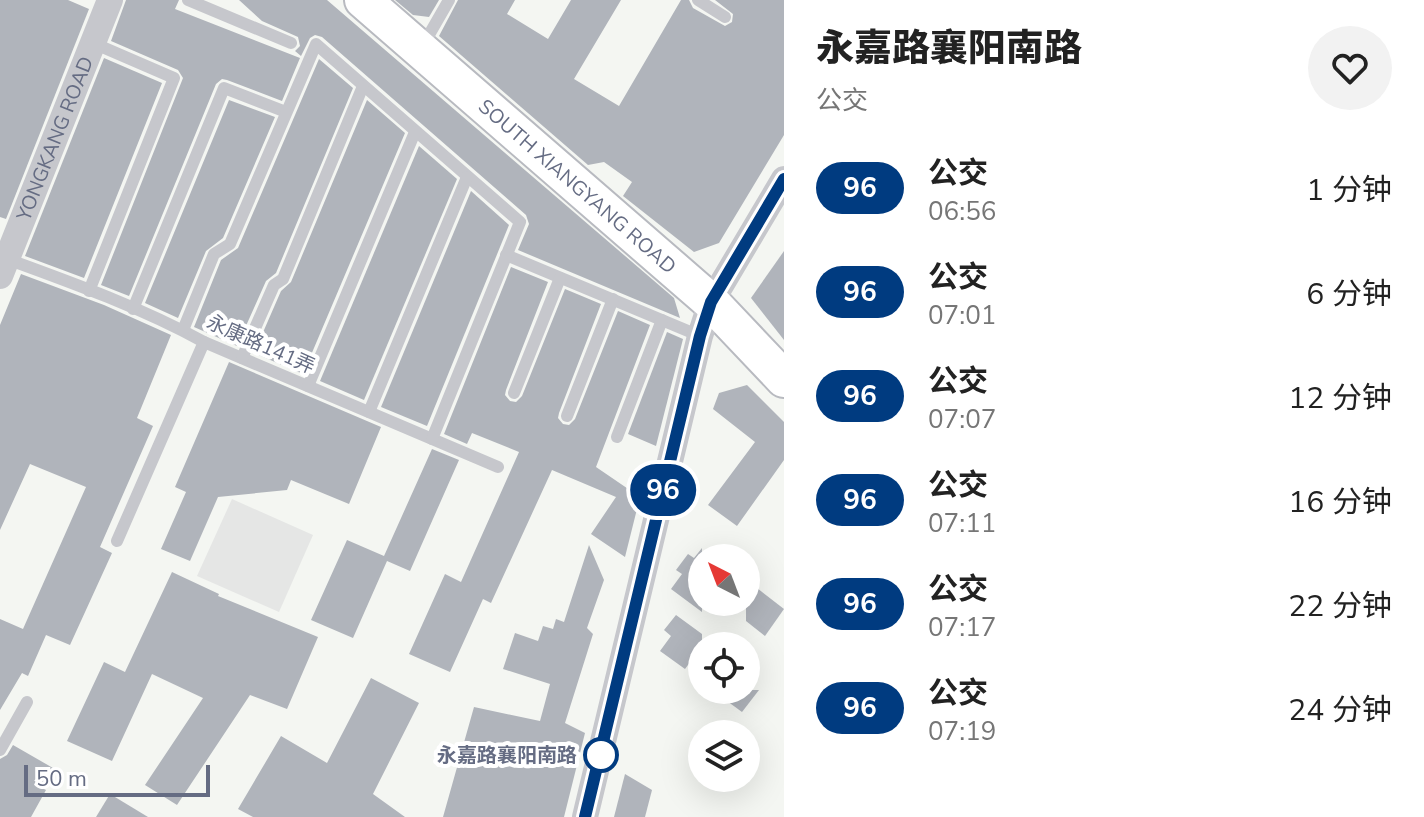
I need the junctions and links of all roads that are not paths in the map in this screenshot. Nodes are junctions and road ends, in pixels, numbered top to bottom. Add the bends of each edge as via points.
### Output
1 (110, 0) edge
2 (188, 0) edge
3 (363, 0) edge
4 (449, 0) edge
5 (698, 0) edge
6 (725, 17) dead end
7 (93, 43) junction
8 (291, 43) dead end
9 (421, 50) junction
10 (363, 86) junction
11 (286, 112) junction
12 (415, 132) junction
13 (467, 177) junction
14 (784, 179) edge
15 (5, 255) edge
16 (506, 255) junction
17 (560, 278) junction
18 (89, 291) junction
19 (613, 299) junction
20 (711, 302) junction
21 (133, 309) junction
22 (662, 320) junction
23 (183, 330) junction
24 (700, 336) junction
25 (204, 342) junction
26 (242, 358) junction
27 (784, 379) edge
28 (308, 386) junction
29 (514, 393) dead end
30 (369, 412) junction
31 (567, 416) dead end
32 (617, 437) dead end
33 (432, 439) junction
34 (498, 467) dead end
35 (117, 541) dead end
36 (27, 702) dead end
37 (0, 750) edge
38 (585, 817) edge

1 - 7 street, YONGKANG ROAD
2 - 8 lane
3 - 9 street, SOUTH XIANGYANG ROAD
4 - 9 lane
5 - 6 lane
7 - 15 street, YONGKANG ROAD
7 - 18 lane via 174,78
9 - 20 street, SOUTH XIANGYANG ROAD
10 - 11 lane via 316,44
10 - 12 lane
10 - 26 lane via 283,279 274,285
11 - 21 lane via 224,88
11 - 23 lane via 230,244 214,254
12 - 13 lane
12 - 28 lane
13 - 16 lane via 520,222
13 - 30 lane
14 - 20 street
15 - 18 lane, 永康路141弄
16 - 17 lane
16 - 33 lane
17 - 19 lane
17 - 29 lane
18 - 21 lane, 永康路141弄
19 - 22 lane
19 - 31 lane
20 - 24 street
20 - 27 street, SOUTH XIANGYANG ROAD
21 - 23 lane, 永康路141弄
22 - 24 lane
22 - 32 lane
23 - 25 lane, 永康路141弄
24 - 38 street
25 - 26 lane, 永康路141弄
25 - 35 lane
26 - 28 lane, 永康路141弄
28 - 30 lane, 永康路141弄
30 - 33 lane, 永康路141弄
33 - 34 lane, 永康路141弄
36 - 37 lane

